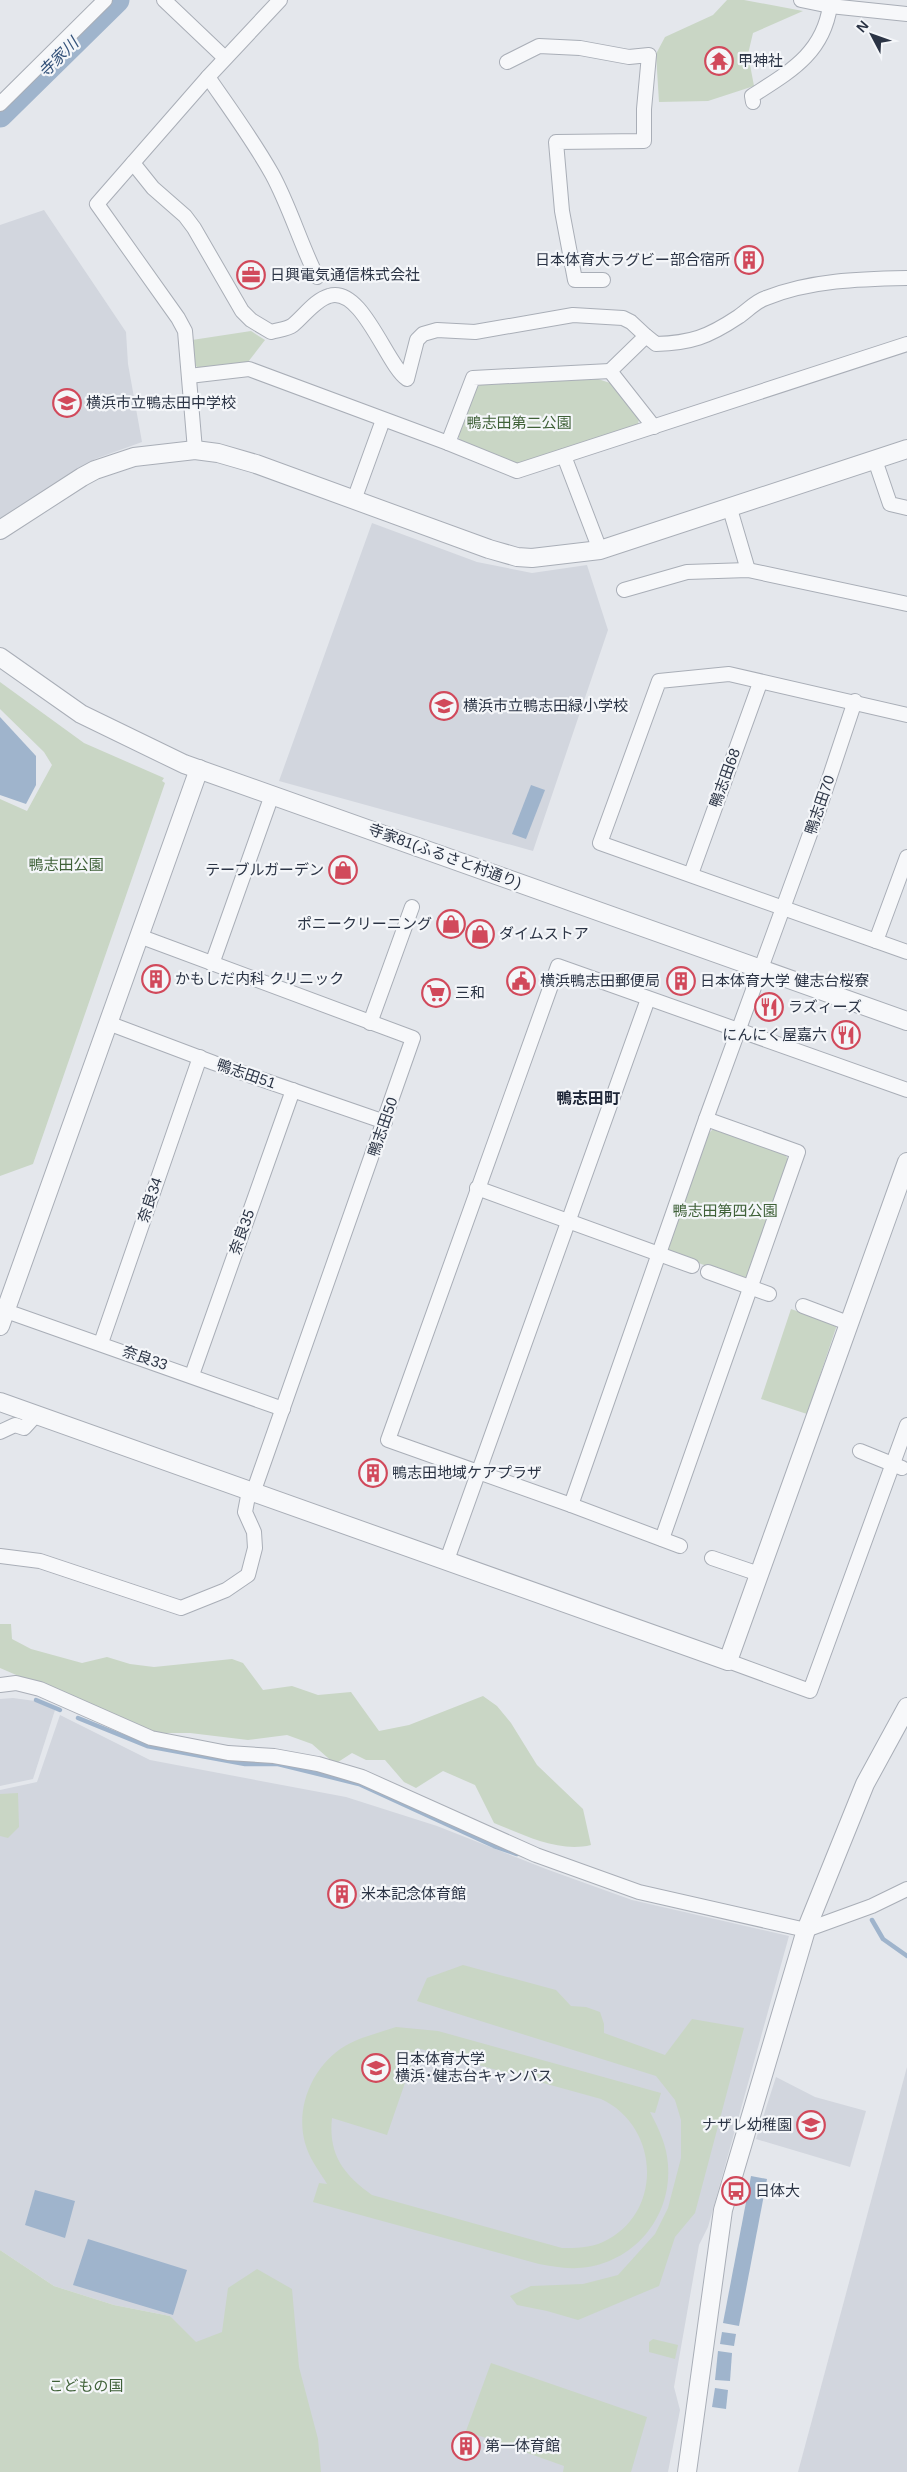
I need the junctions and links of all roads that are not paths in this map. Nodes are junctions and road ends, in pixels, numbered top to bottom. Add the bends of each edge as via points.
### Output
1 (106, 0) edge
2 (164, 0) edge
3 (280, 0) edge
4 (801, 0) edge
5 (809, 0) edge
6 (830, 6) junction
7 (907, 14) edge
8 (225, 58) junction
9 (507, 62) dead end
10 (208, 77) junction
11 (753, 102) dead end
12 (0, 104) edge
13 (133, 163) junction
14 (317, 277) dead end
15 (907, 278) edge
16 (603, 280) dead end
17 (646, 336) junction
18 (907, 344) edge
19 (610, 371) junction
20 (189, 376) junction
21 (383, 420) junction
22 (654, 427) junction
23 (448, 443) junction
24 (195, 450) junction
25 (907, 450) edge
26 (564, 456) junction
27 (876, 460) junction
28 (354, 500) junction
29 (907, 508) edge
30 (730, 509) junction
31 (0, 530) edge
32 (600, 550) junction
33 (748, 570) junction
34 (624, 590) dead end
35 (907, 604) edge
36 (0, 657) edge
37 (760, 683) junction
38 (855, 701) junction
39 (907, 715) edge
40 (199, 769) junction
41 (272, 795) junction
42 (907, 857) edge
43 (691, 874) junction
44 (412, 907) dead end
45 (782, 908) junction
46 (139, 936) junction
47 (876, 941) junction
48 (907, 952) edge
49 (212, 964) junction
50 (761, 969) junction
51 (648, 999) junction
52 (907, 1021) edge
53 (108, 1023) junction
54 (370, 1023) junction
55 (738, 1031) junction
56 (200, 1058) junction
57 (293, 1090) junction
58 (907, 1090) edge
59 (706, 1119) junction
60 (385, 1122) junction
61 (907, 1162) edge
62 (477, 1188) junction
63 (902, 1193) edge
64 (567, 1221) junction
65 (658, 1254) junction
66 (692, 1266) dead end
67 (708, 1272) dead end
68 (750, 1287) junction
69 (769, 1294) dead end
70 (803, 1306) dead end
71 (3, 1319) edge
72 (848, 1322) junction
73 (101, 1343) junction
74 (192, 1375) junction
75 (0, 1402) edge
76 (283, 1409) junction
77 (35, 1416) junction
78 (907, 1425) edge
79 (0, 1432) edge
80 (860, 1451) dead end
81 (898, 1466) junction
82 (478, 1472) junction
83 (251, 1492) junction
84 (571, 1505) junction
85 (662, 1539) junction
86 (680, 1546) dead end
87 (0, 1556) edge
88 (712, 1558) dead end
89 (447, 1560) junction
90 (759, 1574) junction
91 (728, 1661) junction
92 (0, 1685) edge
93 (907, 1707) edge
94 (907, 1890) edge
95 (806, 1930) junction
96 (687, 2472) edge

1 - 12 street
2 - 8 street
3 - 8 street
4 - 5 street
5 - 6 street
6 - 7 street
6 - 11 street via 823,34 813,51 752,96
8 - 10 street
9 - 16 street via 539,46 580,48 629,57 649,55 644,141 556,142 562,211 575,280
10 - 13 street
10 - 14 street via 272,173 296,222
13 - 17 street via 153,188 185,216 242,311 251,320 271,332 292,326 329,295 338,296 363,314 378,334 395,368 407,379 417,340 423,334 437,330 475,332 573,315 622,318
13 - 20 street via 97,204 185,331
15 - 17 street via 854,279 807,286 765,298 713,333 683,344 656,344
17 - 19 street
18 - 22 street
19 - 22 street
19 - 23 street via 473,378
20 - 21 street via 249,369
20 - 24 street
21 - 23 street
21 - 28 street
22 - 26 street
23 - 26 street via 517,471
24 - 28 street via 256,464
24 - 31 street via 134,457 94,470
25 - 27 street
26 - 32 street
27 - 29 street via 890,504
27 - 30 street
28 - 32 street via 517,557
30 - 32 street
30 - 33 street
33 - 34 street via 687,572
33 - 35 street
36 - 40 street, 寺家81(ふるさと村通り) via 81,714
37 - 38 street
37 - 43 street, 鴨志田68
37 - 43 street via 729,674 659,681 600,843
38 - 39 street
38 - 45 street, 鴨志田70
40 - 41 street, 寺家81(ふるさと村通り)
40 - 46 street
41 - 49 street
41 - 50 street, 寺家81(ふるさと村通り)
42 - 47 street
43 - 45 street
44 - 54 street
45 - 47 street
45 - 50 street, 鴨志田70
46 - 49 street, 鴨志田50
46 - 53 street
47 - 48 street
49 - 54 street, 鴨志田50
50 - 52 street, 寺家81(ふるさと村通り)
50 - 55 street, 鴨志田70
51 - 55 street
51 - 62 street via 558,966
51 - 64 street
53 - 56 street, 鴨志田51
53 - 71 street
54 - 60 street, 鴨志田50 via 413,1038
55 - 58 street
55 - 59 street, 鴨志田70
56 - 57 street, 鴨志田51
56 - 73 street, 奈良34
57 - 60 street, 鴨志田51
57 - 74 street, 奈良35
59 - 65 street, 鴨志田70
59 - 68 street via 798,1152
60 - 76 street, 鴨志田50
61 - 63 street
62 - 64 street
62 - 82 street via 388,1440
63 - 72 street
64 - 65 street
64 - 82 street
65 - 66 street
65 - 84 street, 鴨志田70
67 - 68 street
68 - 69 street
68 - 85 street
70 - 72 street
71 - 73 street, 奈良33
72 - 90 street
73 - 74 street, 奈良33
74 - 76 street, 奈良33
75 - 77 street
76 - 83 street, 鴨志田50
77 - 79 street via 24,1428 15,1425
77 - 83 street
78 - 81 street
80 - 81 street
81 - 91 street via 810,1691
82 - 84 street
82 - 89 street
83 - 87 street, 鴨志田50 via 245,1512 254,1532 255,1548 248,1575 226,1590 181,1608 40,1561
83 - 89 street
84 - 85 street
85 - 86 street
88 - 90 street
89 - 91 street
90 - 91 street
92 - 95 street via 16,1683 40,1689 150,1738 228,1753 274,1756 318,1764 362,1777 536,1855 638,1892
93 - 95 street via 865,1784
94 - 95 street
95 - 96 street via 722,2217

